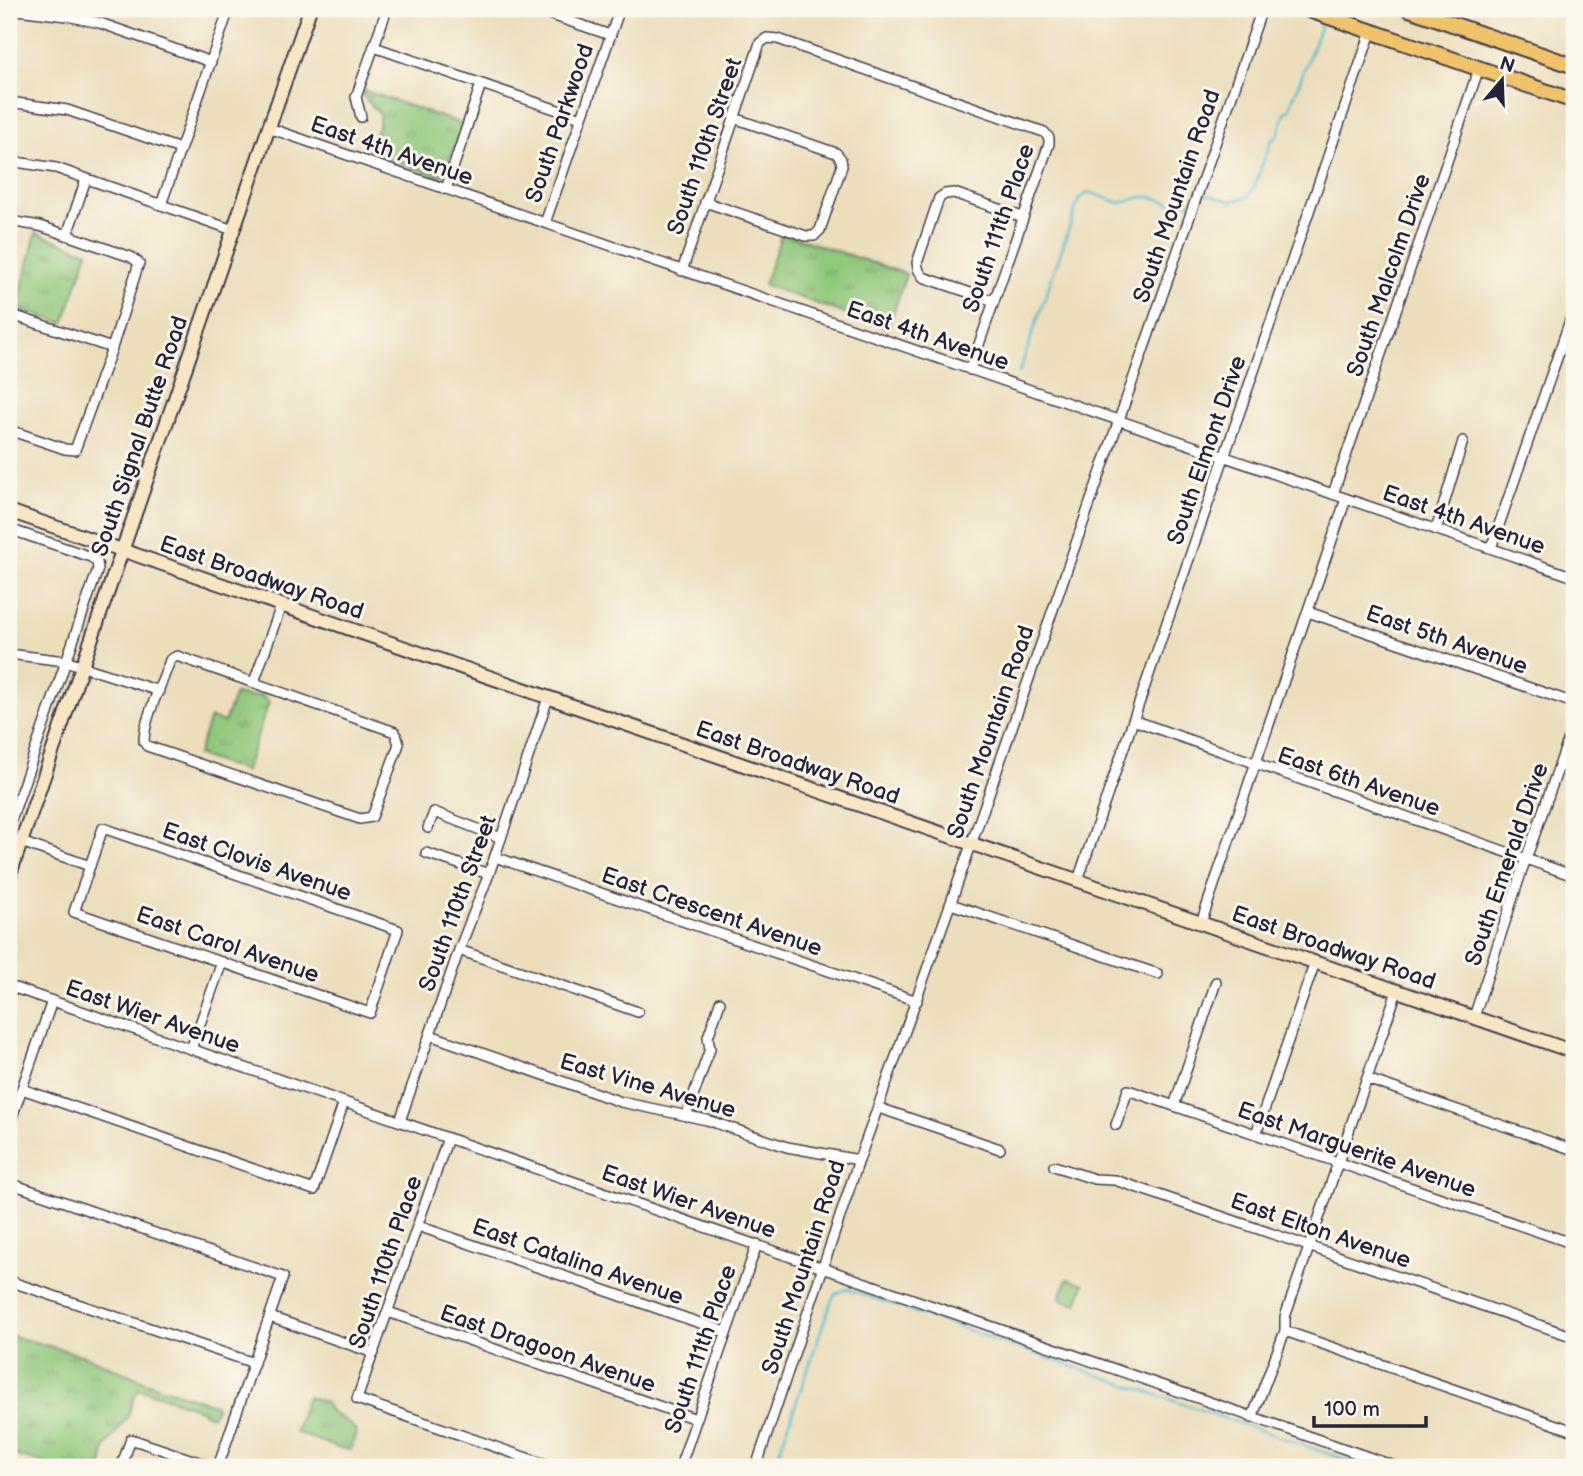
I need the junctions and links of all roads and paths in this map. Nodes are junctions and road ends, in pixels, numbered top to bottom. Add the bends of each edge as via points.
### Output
1 (9, 9) edge
2 (229, 9) edge
3 (310, 9) edge
4 (387, 9) edge
5 (534, 9) edge
6 (616, 9) edge
7 (1262, 9) edge
8 (1306, 9) edge
9 (1409, 9) edge
10 (1371, 32) junction
11 (610, 35) junction
12 (374, 47) junction
13 (211, 62) junction
14 (1574, 66) edge
15 (1479, 68) junction
16 (481, 84) junction
17 (1574, 101) edge
18 (9, 102) edge
19 (361, 117) dead end
20 (581, 118) junction
21 (734, 118) junction
22 (269, 128) junction
23 (1049, 138) joint
24 (180, 149) junction
25 (9, 161) edge
26 (86, 179) junction
27 (446, 189) junction
28 (705, 202) junction
29 (161, 205) junction
30 (1022, 217) junction
31 (9, 221) edge
32 (545, 223) junction
33 (233, 230) junction
34 (67, 235) junction
35 (682, 271) junction
36 (994, 301) junction
37 (1574, 309) edge
38 (9, 314) edge
39 (112, 348) junction
40 (970, 370) junction
41 (1119, 421) junction
42 (9, 430) edge
43 (1463, 441) dead end
44 (1225, 457) junction
45 (1333, 494) junction
46 (1346, 499) junction
47 (9, 511) edge
48 (9, 529) edge
49 (1436, 530) junction
50 (1491, 548) junction
51 (122, 551) junction
52 (1574, 577) edge
53 (281, 606) junction
54 (1308, 612) junction
55 (9, 654) edge
56 (65, 661) junction
57 (82, 666) junction
58 (254, 682) junction
59 (159, 691) junction
60 (548, 698) junction
61 (1574, 703) edge
62 (1133, 720) junction
63 (1574, 724) edge
64 (1255, 765) junction
65 (9, 826) edge
66 (428, 828) dead end
67 (501, 838) junction
68 (21, 842) junction
69 (972, 844) junction
70 (426, 853) dead end
71 (495, 857) junction
72 (1526, 860) junction
73 (90, 866) junction
74 (489, 874) junction
75 (1574, 876) edge
76 (9, 877) edge
77 (1078, 880) junction
78 (951, 904) junction
79 (1201, 923) junction
80 (460, 950) junction
81 (222, 962) junction
82 (1315, 962) junction
83 (1158, 974) dead end
84 (1216, 982) dead end
85 (9, 986) edge
86 (1397, 990) junction
87 (52, 1001) junction
88 (917, 1001) junction
89 (720, 1002) dead end
90 (638, 1012) dead end
91 (369, 1013) joint
92 (1474, 1017) junction
93 (430, 1035) junction
94 (191, 1049) junction
95 (1574, 1052) edge
96 (1367, 1079) junction
97 (22, 1089) junction
98 (344, 1102) junction
99 (1174, 1106) junction
100 (879, 1108) junction
101 (686, 1116) junction
102 (400, 1121) junction
103 (1116, 1125) dead end
104 (9, 1126) edge
105 (1256, 1134) junction
106 (448, 1138) junction
107 (1000, 1149) dead end
108 (1574, 1150) edge
109 (859, 1160) junction
110 (1338, 1162) junction
111 (1054, 1166) dead end
112 (9, 1183) edge
113 (418, 1226) junction
114 (757, 1244) junction
115 (1574, 1244) edge
116 (1309, 1246) junction
117 (824, 1267) junction
118 (9, 1281) edge
119 (388, 1312) junction
120 (270, 1317) junction
121 (1286, 1331) junction
122 (726, 1332) junction
123 (1574, 1336) edge
124 (373, 1353) junction
125 (254, 1363) junction
126 (1252, 1418) junction
127 (696, 1419) junction
128 (1574, 1431) edge
129 (532, 1464) edge
130 (121, 1467) edge
131 (213, 1467) edge
132 (218, 1467) edge
133 (553, 1467) edge
134 (680, 1467) edge
135 (756, 1467) edge
136 (1396, 1467) edge

1 - 13 street via 100,23
2 - 13 street
3 - 22 main road, South Signal Butte Road
4 - 12 street
5 - 11 street
6 - 11 street, South Parkwood
7 - 41 street, South Mountain Road
8 - 10 main road
9 - 14 main road
10 - 15 main road
10 - 44 street, South Elmont Drive
11 - 20 street, South Parkwood
12 - 16 street
12 - 19 street via 356,97
13 - 24 street
15 - 17 main road
15 - 45 street, South Malcolm Drive
16 - 20 street
16 - 27 street
18 - 24 street via 67,110
20 - 32 street, South Parkwood
21 - 23 street, South 110th Street via 760,43 767,38 1044,132
21 - 28 street, South 110th Street
21 - 28 street via 836,153 841,159 820,230 806,236
22 - 27 street, East 4th Avenue
22 - 33 main road, South Signal Butte Road
23 - 30 street, South 111th Place
24 - 29 street
25 - 26 street via 55,168
26 - 29 street
26 - 34 street
27 - 32 street, East 4th Avenue
28 - 35 street, South 110th Street
29 - 33 street
30 - 36 street, South 111th Place
30 - 36 street via 954,193 939,198 919,271 923,277
31 - 34 street
32 - 35 street, East 4th Avenue
33 - 51 main road, South Signal Butte Road
34 - 39 street via 139,263
35 - 40 street, East 4th Avenue
36 - 40 street, South 111th Place
37 - 50 street
38 - 39 street
39 - 42 street via 75,450
40 - 41 street, East 4th Avenue
41 - 44 street, East 4th Avenue
41 - 69 street, South Mountain Road
43 - 49 street
44 - 45 street, East 4th Avenue
44 - 62 street, South Elmont Drive
45 - 46 street, East 4th Avenue
46 - 49 street, East 4th Avenue
46 - 54 street
47 - 51 main road, East Broadway Road
48 - 56 street, South Signal Butte Road via 97,562
49 - 50 street, East 4th Avenue
50 - 52 street, East 4th Avenue
51 - 53 main road, East Broadway Road
51 - 57 main road, South Signal Butte Road
53 - 58 street
53 - 60 main road, East Broadway Road
54 - 61 street, East 5th Avenue
54 - 64 street
55 - 56 street
56 - 57 street
56 - 65 street, South Signal Butte Road
57 - 59 street
57 - 68 main road, South Signal Butte Road
58 - 59 street via 173,657
58 - 59 street via 398,735 375,814 369,819 346,815 152,748 144,742 144,733
60 - 67 street, South 110th Street
60 - 69 main road, East Broadway Road
62 - 64 street, East 6th Avenue
62 - 77 street, South Elmont Drive
63 - 72 street, South Emerald Drive
64 - 72 street, East 6th Avenue
64 - 79 street
66 - 67 street via 434,813
67 - 71 street, South 110th Street
68 - 73 street
68 - 76 main road, South Signal Butte Road
69 - 77 main road, East Broadway Road
69 - 78 street, South Mountain Road
70 - 74 street
71 - 74 street, South 110th Street
71 - 88 street, East Crescent Avenue
72 - 75 street, East 6th Avenue
72 - 92 street, South Emerald Drive
73 - 81 street, East Carol Avenue via 74,912
73 - 91 street, East Clovis Avenue via 103,828 398,930
74 - 80 street, South 110th Street
77 - 79 main road, East Broadway Road
78 - 83 street
78 - 88 street, South Mountain Road
79 - 82 main road, East Broadway Road
80 - 90 street
80 - 93 street, South 110th Street
81 - 91 street, East Carol Avenue
81 - 94 street
82 - 86 main road, East Broadway Road
82 - 105 street
84 - 99 street
85 - 87 street, East Wier Avenue
86 - 92 main road, East Broadway Road
86 - 96 street
87 - 94 street, East Wier Avenue
87 - 97 street
88 - 100 street, South Mountain Road
89 - 101 street via 708,1037 710,1049
92 - 95 main road, East Broadway Road
93 - 101 street, East Vine Avenue via 621,1102
93 - 102 street, South 110th Street
94 - 98 street, East Wier Avenue
96 - 108 street
96 - 110 street
97 - 98 street via 314,1190
97 - 104 street
98 - 102 street, East Wier Avenue
99 - 103 street, East Marguerite Avenue via 1128,1090
99 - 105 street, East Marguerite Avenue
100 - 107 street
100 - 109 street, South Mountain Road
101 - 109 street, East Vine Avenue via 787,1147
102 - 106 street, East Wier Avenue
105 - 110 street, East Marguerite Avenue
106 - 113 street, South 110th Place
106 - 114 street, East Wier Avenue
109 - 117 street, South Mountain Road
110 - 115 street, East Marguerite Avenue
110 - 116 street
111 - 116 street, East Elton Avenue via 1094,1179 1115,1180
112 - 120 street via 283,1277
113 - 119 street, South 110th Place
113 - 122 street, East Catalina Avenue
114 - 117 street, East Wier Avenue
114 - 122 street, South 111th Place
116 - 121 street via 1285,1317
116 - 123 street, East Elton Avenue
117 - 126 street, East Wier Avenue
117 - 135 street, South Mountain Road
118 - 125 street
119 - 124 street, South 110th Place
119 - 127 street, East Dragoon Avenue
120 - 124 street
120 - 125 street
121 - 126 street
121 - 128 street
122 - 127 street, South 111th Place
124 - 129 street, South 110th Place via 358,1399
125 - 132 street
126 - 136 street, East Wier Avenue
127 - 134 street, South 111th Place
129 - 133 street
130 - 131 street via 131,1439

